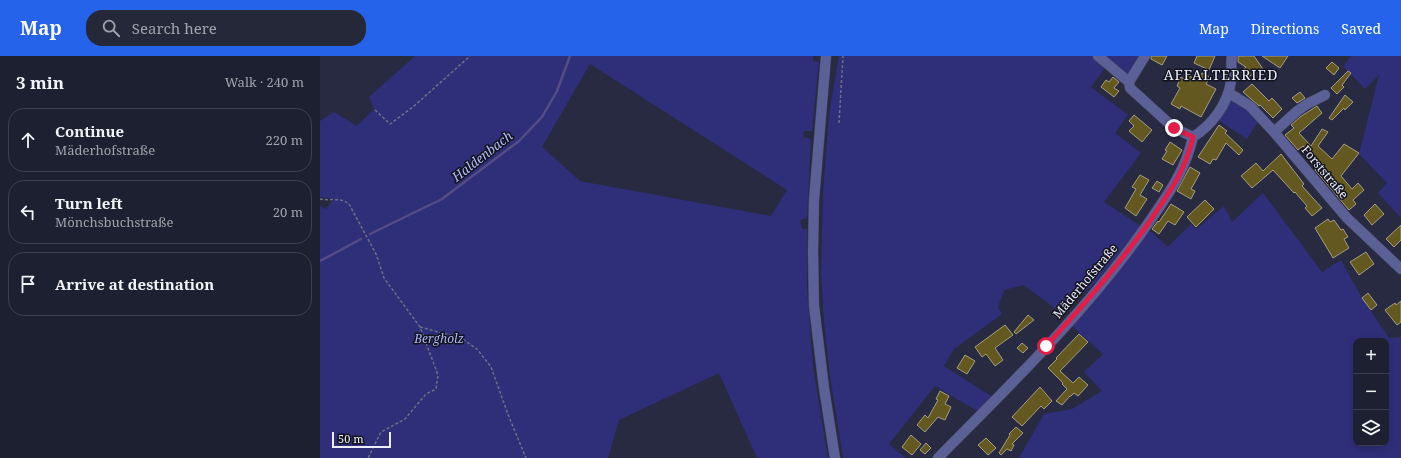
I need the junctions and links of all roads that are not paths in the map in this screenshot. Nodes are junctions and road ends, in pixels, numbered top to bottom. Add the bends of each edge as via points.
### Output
1 (826, 56) edge
2 (1098, 56) edge
3 (1145, 56) edge
4 (1232, 56) edge
5 (1129, 82) junction
6 (1229, 93) junction
7 (1325, 95) dead end
8 (1274, 132) junction
9 (1193, 137) junction
10 (1401, 270) edge
11 (835, 458) edge
12 (938, 458) edge

1 - 11 street via 814,200 814,306
2 - 5 street
3 - 5 street
4 - 6 street
5 - 9 street via 1130,88 1174,128
6 - 8 street, Forststraße via 1250,106
6 - 9 street via 1216,116 1204,130
7 - 8 street via 1307,104
8 - 10 street, Forststraße via 1347,218
9 - 12 street, Mäderhofstraße via 1190,151 1175,184 1099,288

